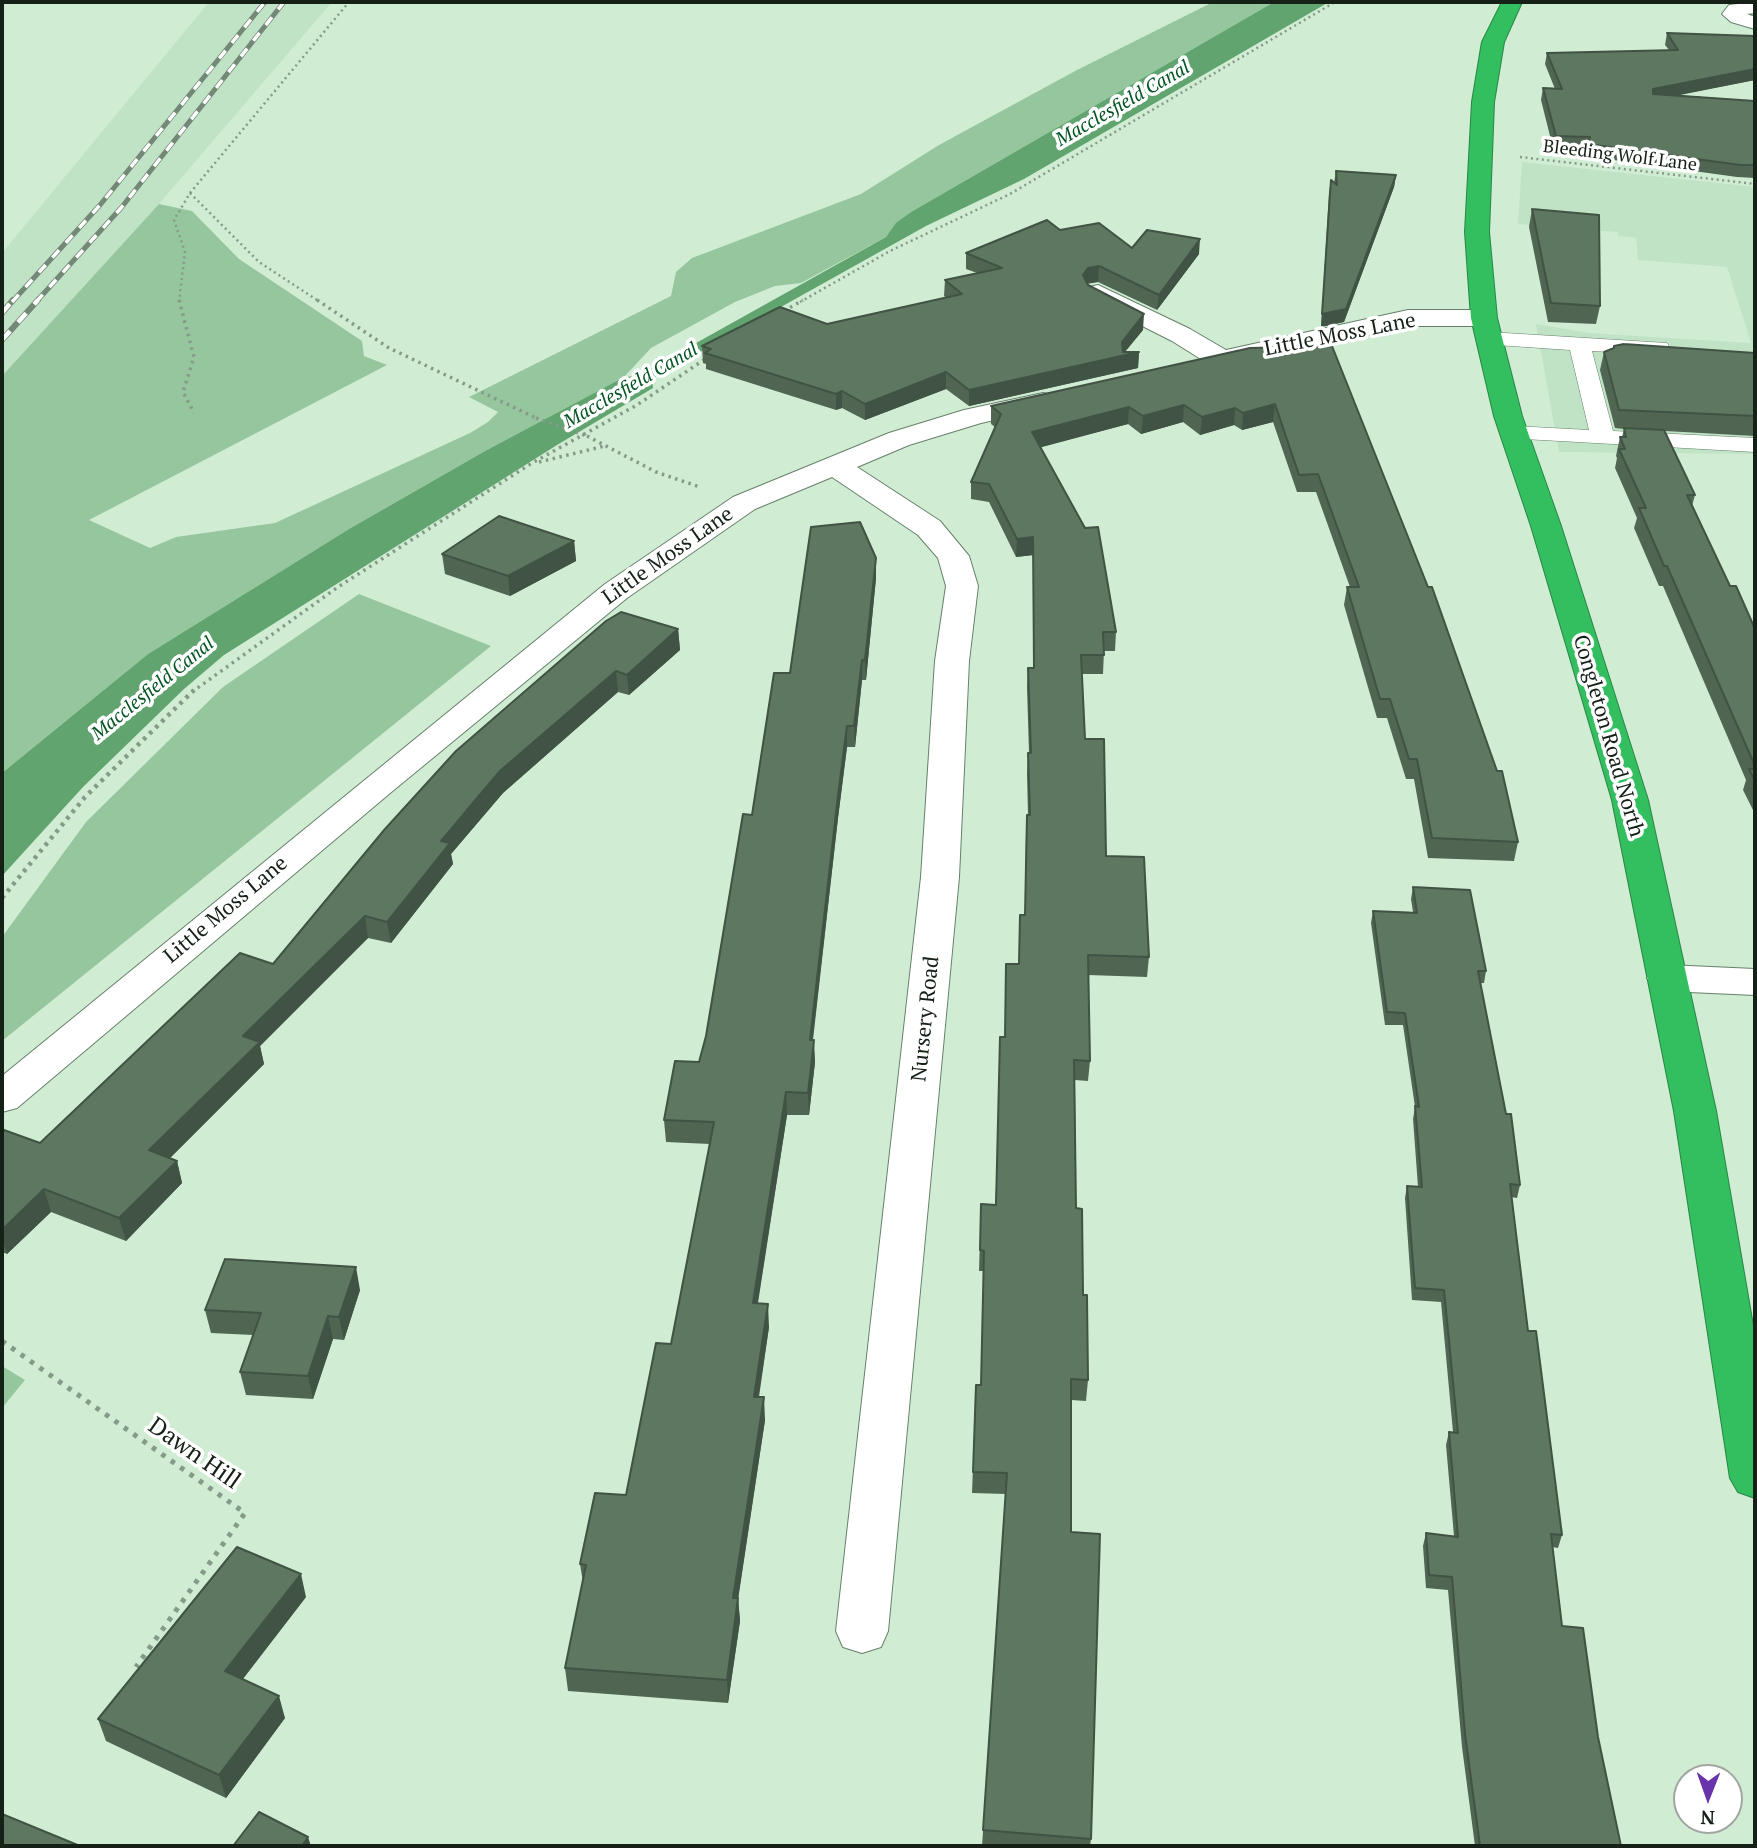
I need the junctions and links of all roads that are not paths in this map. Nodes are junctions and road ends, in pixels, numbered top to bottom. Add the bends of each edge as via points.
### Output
1 (1512, 2) edge
2 (1755, 7) edge
3 (1755, 23) edge
4 (1133, 285) edge
5 (1486, 328) junction
6 (1578, 343) junction
7 (1687, 349) edge
8 (1222, 360) junction
9 (1183, 369) edge
10 (1066, 396) edge
11 (1514, 433) junction
12 (1603, 438) junction
13 (1755, 445) edge
14 (835, 466) junction
15 (1667, 978) junction
16 (1755, 982) edge
17 (2, 1098) edge
18 (1755, 1478) edge
19 (862, 1631) dead end

1 - 5 highway, Congleton Road North via 1493,42 1483,102 1477,232
2 - 3 street via 1736,9 1732,14
4 - 8 street via 1087,294 1181,335
5 - 6 lane
5 - 8 street, Little Moss Lane via 1408,318
5 - 11 highway, Congleton Road North
6 - 7 lane
6 - 12 lane
8 - 9 street, Little Moss Lane
10 - 14 street, Little Moss Lane via 974,416 899,439
11 - 12 lane
11 - 15 highway, Congleton Road North via 1630,800
12 - 13 lane
14 - 17 street, Little Moss Lane via 744,503 607,599
14 - 19 street, Nursery Road via 929,528 953,556 962,586 952,661 940,877
15 - 16 street
15 - 18 highway, Congleton Road North via 1695,1111

